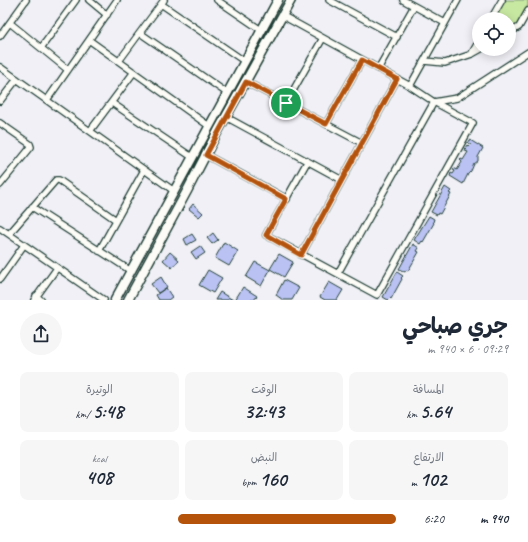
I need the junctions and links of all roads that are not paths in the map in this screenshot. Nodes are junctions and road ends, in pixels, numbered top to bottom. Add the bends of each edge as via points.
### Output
1 (26, 0) edge
2 (76, 0) edge
3 (89, 0) edge
4 (117, 0) edge
5 (217, 0) edge
6 (278, 0) edge
7 (291, 0) edge
8 (403, 0) edge
9 (458, 0) edge
10 (502, 0) edge
11 (333, 1) edge
12 (163, 2) edge
13 (414, 6) junction
14 (528, 11) edge
15 (495, 12) edge
16 (107, 15) junction
17 (283, 16) junction
18 (10, 23) junction
19 (445, 23) junction
20 (516, 29) edge
21 (261, 30) junction
22 (140, 33) junction
23 (0, 36) edge
24 (397, 37) junction
25 (323, 38) junction
26 (89, 40) junction
27 (41, 48) junction
28 (528, 52) edge
29 (472, 54) edge
30 (362, 60) junction
31 (119, 61) junction
32 (244, 61) junction
33 (424, 61) junction
34 (0, 67) edge
35 (378, 69) junction
36 (68, 70) junction
37 (134, 72) junction
38 (17, 79) junction
39 (397, 79) junction
40 (246, 82) junction
41 (410, 86) junction
42 (227, 93) junction
43 (47, 100) junction
44 (0, 101) edge
45 (112, 102) junction
46 (434, 102) junction
47 (286, 103) junction
48 (226, 118) junction
49 (0, 123) edge
50 (326, 124) junction
51 (209, 126) junction
52 (90, 131) junction
53 (362, 144) junction
54 (206, 155) junction
55 (192, 158) junction
56 (307, 162) junction
57 (144, 170) junction
58 (342, 180) junction
59 (0, 185) edge
60 (174, 191) junction
61 (187, 191) junction
62 (286, 199) junction
63 (32, 207) junction
64 (116, 220) junction
65 (0, 228) edge
66 (9, 234) junction
67 (24, 245) junction
68 (100, 251) junction
69 (301, 255) junction
70 (57, 268) junction
71 (131, 271) junction
72 (338, 273) junction
73 (0, 279) edge
74 (37, 299) edge
75 (104, 300) edge
76 (115, 300) edge
77 (128, 300) edge

1 - 18 street
2 - 27 street
3 - 16 street
4 - 16 street
5 - 21 street
6 - 21 street
7 - 17 street
8 - 13 street
9 - 19 street
10 - 15 street
11 - 24 street
12 - 22 street
12 - 32 street
13 - 19 street
13 - 24 street
14 - 20 street
16 - 26 street
17 - 25 street
17 - 40 street
18 - 23 street
18 - 27 street
19 - 33 street
21 - 32 street
22 - 31 street
22 - 42 street
24 - 35 street
25 - 30 street
25 - 47 street
26 - 31 street
26 - 36 street
27 - 36 street
28 - 46 street via 457,98
29 - 33 street via 445,62
30 - 35 street
30 - 50 street
31 - 37 street
32 - 42 street
33 - 41 street
34 - 38 street
35 - 39 street
36 - 43 street
37 - 45 street
37 - 51 street
38 - 43 street
38 - 44 street
39 - 41 street
39 - 53 street
40 - 47 street
40 - 48 street
41 - 46 street
42 - 51 street
43 - 52 street
45 - 52 street
45 - 55 street
46 - 72 street
46 - 72 street via 473,123 385,282 377,295
47 - 50 street
48 - 54 street
48 - 56 street
49 - 59 street via 31,147
50 - 53 street
51 - 55 street
52 - 57 street
53 - 58 street
54 - 61 street
54 - 62 street
55 - 60 street
56 - 58 street
56 - 62 street
57 - 60 street
57 - 64 street
58 - 69 street
60 - 61 street
60 - 71 street
61 - 77 street
62 - 69 street via 266,235
63 - 64 street via 53,182 59,180
63 - 66 street
63 - 68 street
64 - 68 street
65 - 66 street
66 - 67 street
67 - 70 street
67 - 73 street
68 - 71 street
69 - 72 street
70 - 74 street
70 - 75 street
71 - 76 street

